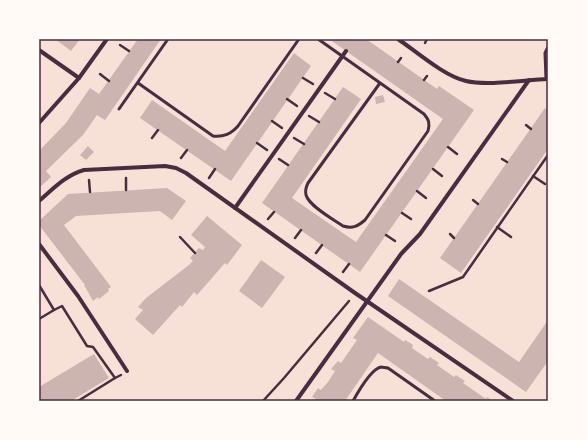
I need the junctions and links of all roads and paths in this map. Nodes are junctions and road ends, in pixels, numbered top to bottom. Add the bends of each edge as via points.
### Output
1 (107, 39) edge
2 (168, 39) edge
3 (299, 39) edge
4 (318, 39) edge
5 (398, 39) edge
6 (427, 39) edge
7 (425, 43) dead end
8 (120, 45) dead end
9 (548, 47) edge
10 (39, 50) edge
11 (129, 51) dead end
12 (346, 51) dead end
13 (342, 56) junction
14 (401, 58) dead end
15 (398, 62) dead end
16 (100, 74) dead end
17 (427, 76) dead end
18 (79, 78) junction
19 (303, 78) dead end
20 (547, 79) edge
21 (424, 80) dead end
22 (529, 80) junction
23 (109, 81) dead end
24 (138, 83) junction
25 (380, 83) junction
26 (313, 85) dead end
27 (325, 93) dead end
28 (287, 99) dead end
29 (335, 99) dead end
30 (298, 107) dead end
31 (119, 109) dead end
32 (309, 116) dead end
33 (272, 121) dead end
34 (318, 122) dead end
35 (39, 123) edge
36 (526, 125) dead end
37 (282, 128) dead end
38 (531, 129) dead end
39 (158, 130) dead end
40 (294, 137) dead end
41 (152, 138) dead end
42 (257, 143) dead end
43 (304, 144) dead end
44 (448, 147) dead end
45 (187, 150) dead end
46 (267, 150) dead end
47 (457, 154) dead end
48 (548, 155) edge
49 (181, 158) dead end
50 (279, 159) dead end
51 (502, 159) dead end
52 (507, 162) dead end
53 (288, 165) dead end
54 (215, 169) dead end
55 (432, 169) dead end
56 (442, 176) dead end
57 (533, 176) junction
58 (126, 178) dead end
59 (209, 178) dead end
60 (89, 180) dead end
61 (546, 184) dead end
62 (126, 190) dead end
63 (417, 191) dead end
64 (90, 192) dead end
65 (426, 198) dead end
66 (473, 200) dead end
67 (39, 201) edge
68 (478, 204) dead end
69 (235, 208) junction
70 (274, 212) dead end
71 (402, 213) dead end
72 (268, 219) dead end
73 (411, 219) dead end
74 (497, 227) junction
75 (301, 230) dead end
76 (450, 234) dead end
77 (386, 235) dead end
78 (180, 237) dead end
79 (511, 237) dead end
80 (296, 238) dead end
81 (454, 238) dead end
82 (395, 241) dead end
83 (39, 244) edge
84 (322, 245) dead end
85 (194, 253) dead end
86 (316, 253) dead end
87 (349, 264) dead end
88 (343, 272) dead end
89 (39, 285) edge
90 (429, 291) dead end
91 (349, 301) dead end
92 (367, 301) junction
93 (54, 310) junction
94 (39, 319) edge
95 (127, 371) joint
96 (115, 378) junction
97 (78, 401) edge
98 (263, 401) edge
99 (296, 401) edge
100 (353, 401) edge
101 (435, 401) edge
102 (513, 401) edge

1 - 18 street
2 - 24 lane
3 - 24 lane via 238,126 220,137 214,136
4 - 13 lane
5 - 22 street via 446,73 465,81
6 - 7 path
8 - 11 path
9 - 20 lane via 545,53
10 - 18 street
12 - 13 street
13 - 25 lane
13 - 69 street
14 - 15 path
16 - 23 path
17 - 21 path
18 - 35 street
19 - 26 path
20 - 22 street
22 - 92 street via 420,234 401,254
24 - 31 lane
25 - 25 lane via 424,114 430,125 365,220 360,225 348,228 311,202 306,196 306,189
27 - 29 path
28 - 30 path
32 - 34 path
33 - 37 path
36 - 38 path
39 - 41 path
40 - 43 path
42 - 46 path
44 - 47 path
45 - 49 path
48 - 57 path
50 - 53 path
51 - 52 path
54 - 59 path
55 - 56 path
57 - 61 path
57 - 74 path
58 - 62 path
60 - 64 path
63 - 65 path
66 - 68 path
67 - 69 street via 66,178 84,170 165,166 186,173
69 - 92 street
70 - 72 path
71 - 73 path
74 - 79 path
74 - 90 path via 463,277
75 - 80 path
76 - 81 path
77 - 82 path
78 - 85 path
83 - 95 street via 78,296
84 - 86 path
87 - 88 path
89 - 93 path
91 - 98 path
92 - 99 street
92 - 102 street
93 - 94 path
93 - 96 path via 62,306 87,346 93,346
95 - 96 path
96 - 97 path
100 - 101 lane via 371,374 382,367 388,368

